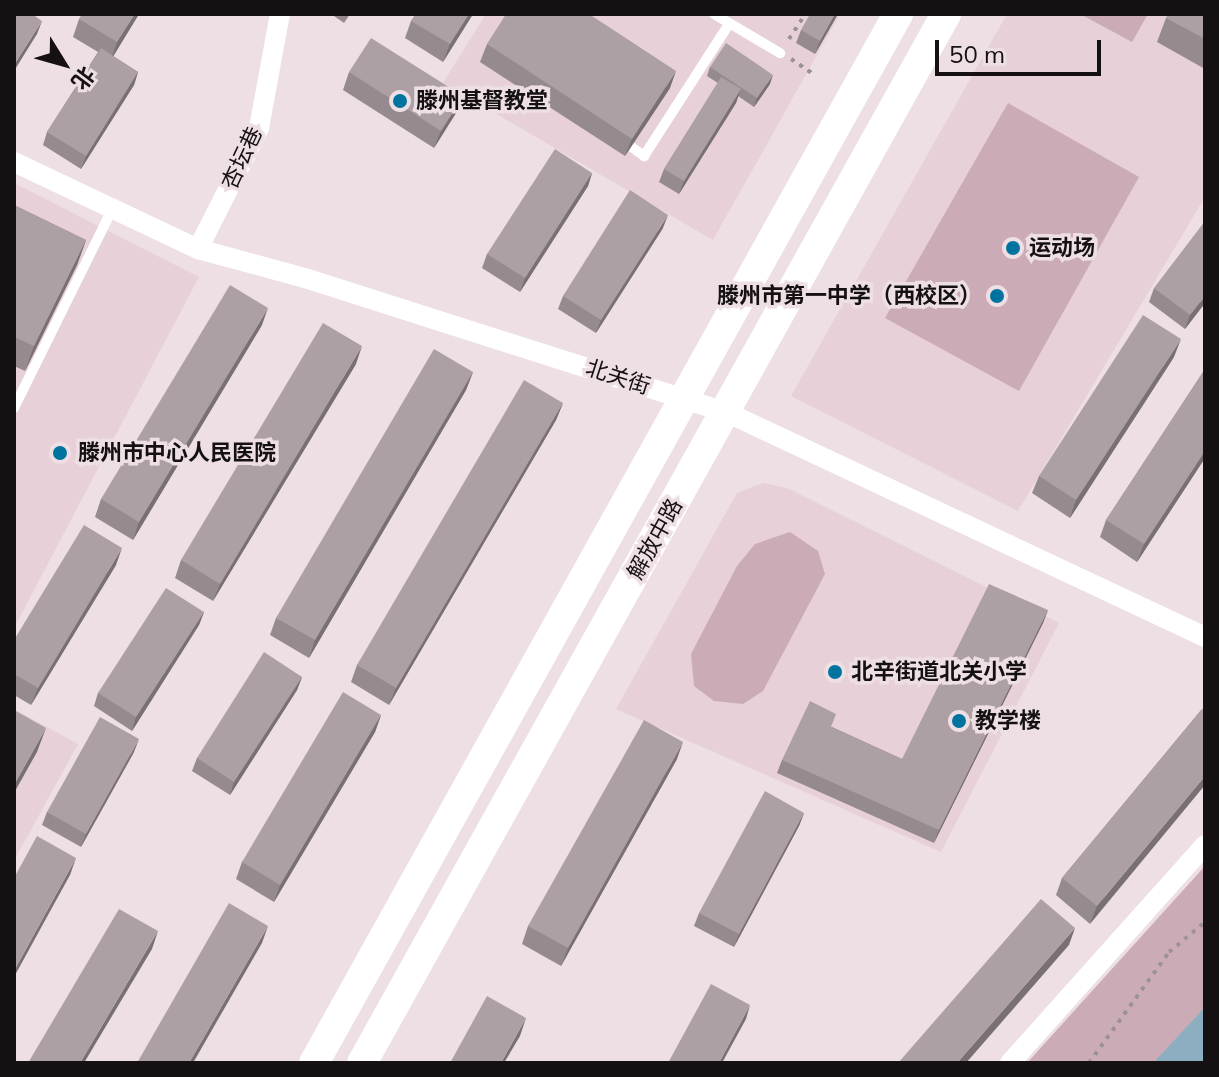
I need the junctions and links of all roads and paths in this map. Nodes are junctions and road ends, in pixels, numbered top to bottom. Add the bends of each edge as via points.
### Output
1 (280, 14) edge
2 (714, 14) edge
3 (898, 14) edge
4 (946, 14) edge
5 (729, 24) junction
6 (780, 53) dead end
7 (633, 148) edge
8 (14, 162) edge
9 (111, 212) junction
10 (198, 249) junction
11 (683, 398) junction
12 (14, 408) edge
13 (726, 412) junction
14 (1205, 637) edge
15 (1205, 845) edge
16 (1205, 922) edge
17 (314, 1063) edge
18 (362, 1063) edge
19 (1010, 1063) edge
20 (1089, 1063) edge

1 - 10 street, 杏坛巷 via 259,128
2 - 5 lane
3 - 11 main road, 解放中路
4 - 13 main road, 解放中路
5 - 6 lane
5 - 7 lane via 644,156
8 - 9 street, 北关街
9 - 10 street, 北关街
9 - 12 lane
10 - 11 street, 北关街
11 - 13 street, 北关街
11 - 17 main road, 解放中路
13 - 14 street, 北关街
13 - 18 main road, 解放中路
15 - 19 street
16 - 20 path via 1169,952

